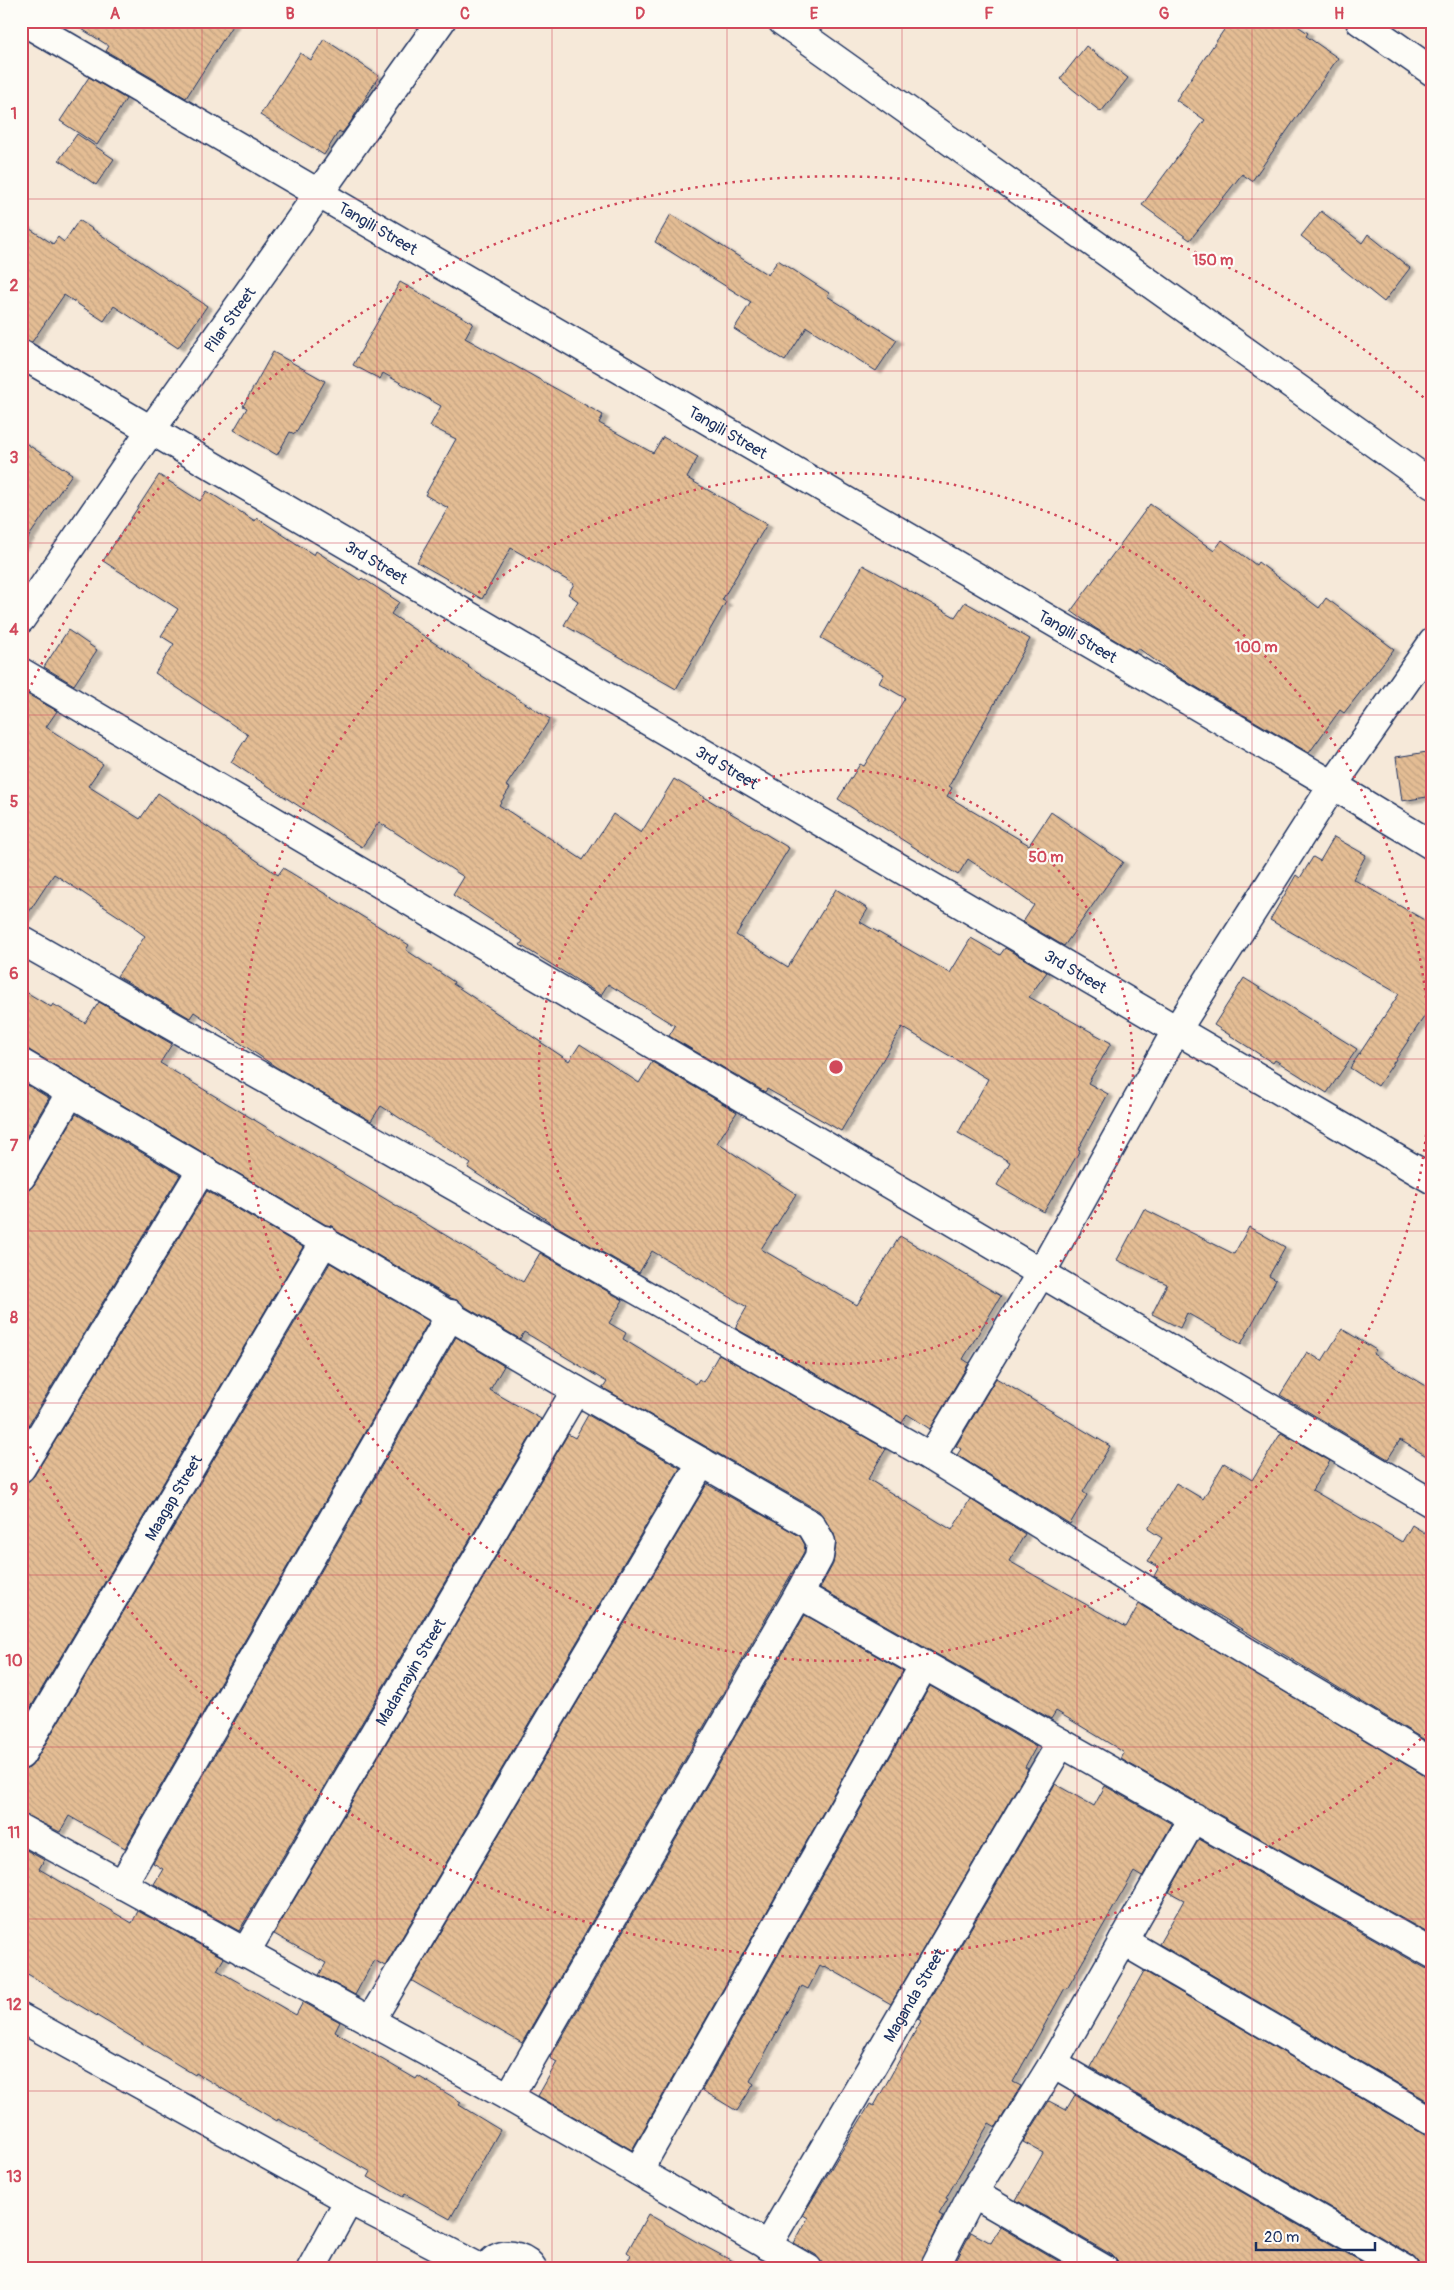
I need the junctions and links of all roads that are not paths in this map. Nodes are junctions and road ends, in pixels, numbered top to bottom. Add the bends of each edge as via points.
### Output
1 (23, 21) edge
2 (441, 21) edge
3 (782, 21) edge
4 (1360, 21) edge
5 (1433, 72) edge
6 (318, 195) junction
7 (21, 354) edge
8 (151, 430) junction
9 (1433, 485) edge
10 (21, 619) edge
11 (1433, 642) edge
12 (21, 672) edge
13 (1333, 785) junction
14 (1433, 846) edge
15 (21, 940) edge
16 (1176, 1031) junction
17 (21, 1063) edge
18 (71, 1092) junction
19 (202, 1169) junction
20 (21, 1178) edge
21 (1433, 1180) edge
22 (325, 1240) junction
23 (1041, 1274) junction
24 (451, 1314) junction
25 (576, 1390) junction
26 (931, 1457) junction
27 (702, 1462) junction
28 (21, 1468) edge
29 (1433, 1504) edge
30 (799, 1594) junction
31 (924, 1665) junction
32 (1062, 1743) junction
33 (21, 1754) edge
34 (1433, 1763) edge
35 (1194, 1817) junction
36 (21, 1829) edge
37 (122, 1885) junction
38 (1123, 1941) junction
39 (246, 1954) junction
40 (1433, 1954) edge
41 (21, 2018) edge
42 (371, 2020) junction
43 (1053, 2064) junction
44 (508, 2097) junction
45 (1433, 2122) edge
46 (638, 2170) junction
47 (973, 2193) junction
48 (349, 2200) junction
49 (767, 2246) junction
50 (310, 2269) edge
51 (483, 2269) edge
52 (533, 2269) edge
53 (808, 2269) edge
54 (934, 2269) edge
55 (1104, 2269) edge
56 (1405, 2269) edge

1 - 6 street, Tangili Street
2 - 6 street, Pilar Street
3 - 9 street
4 - 5 street
6 - 8 street, Pilar Street
6 - 13 street, Tangili Street
7 - 8 street, 3rd Street
8 - 10 street, Pilar Street
8 - 16 street, 3rd Street
11 - 13 street
12 - 23 street
13 - 14 street, Tangili Street
13 - 16 street
15 - 26 street
16 - 21 street, 3rd Street
16 - 23 street
17 - 18 street
18 - 19 street
18 - 20 street
19 - 22 street
19 - 28 street
22 - 24 street
22 - 33 street, Maagap Street
23 - 26 street
23 - 29 street
24 - 25 street
24 - 37 street
25 - 27 street
25 - 39 street, Madamayin Street
26 - 34 street
27 - 30 street via 811,1525 821,1542 819,1557
27 - 42 street
30 - 31 street
30 - 44 street
31 - 32 street
31 - 46 street
32 - 35 street
32 - 49 street, Maganda Street
35 - 38 street
35 - 40 street
36 - 37 street
37 - 39 street
38 - 43 street
38 - 45 street
39 - 42 street
41 - 48 street
42 - 44 street
43 - 47 street
43 - 56 street
44 - 46 street
46 - 49 street
47 - 54 street
47 - 55 street
48 - 50 street
48 - 51 street
49 - 53 street
51 - 52 street via 497,2258 515,2256

